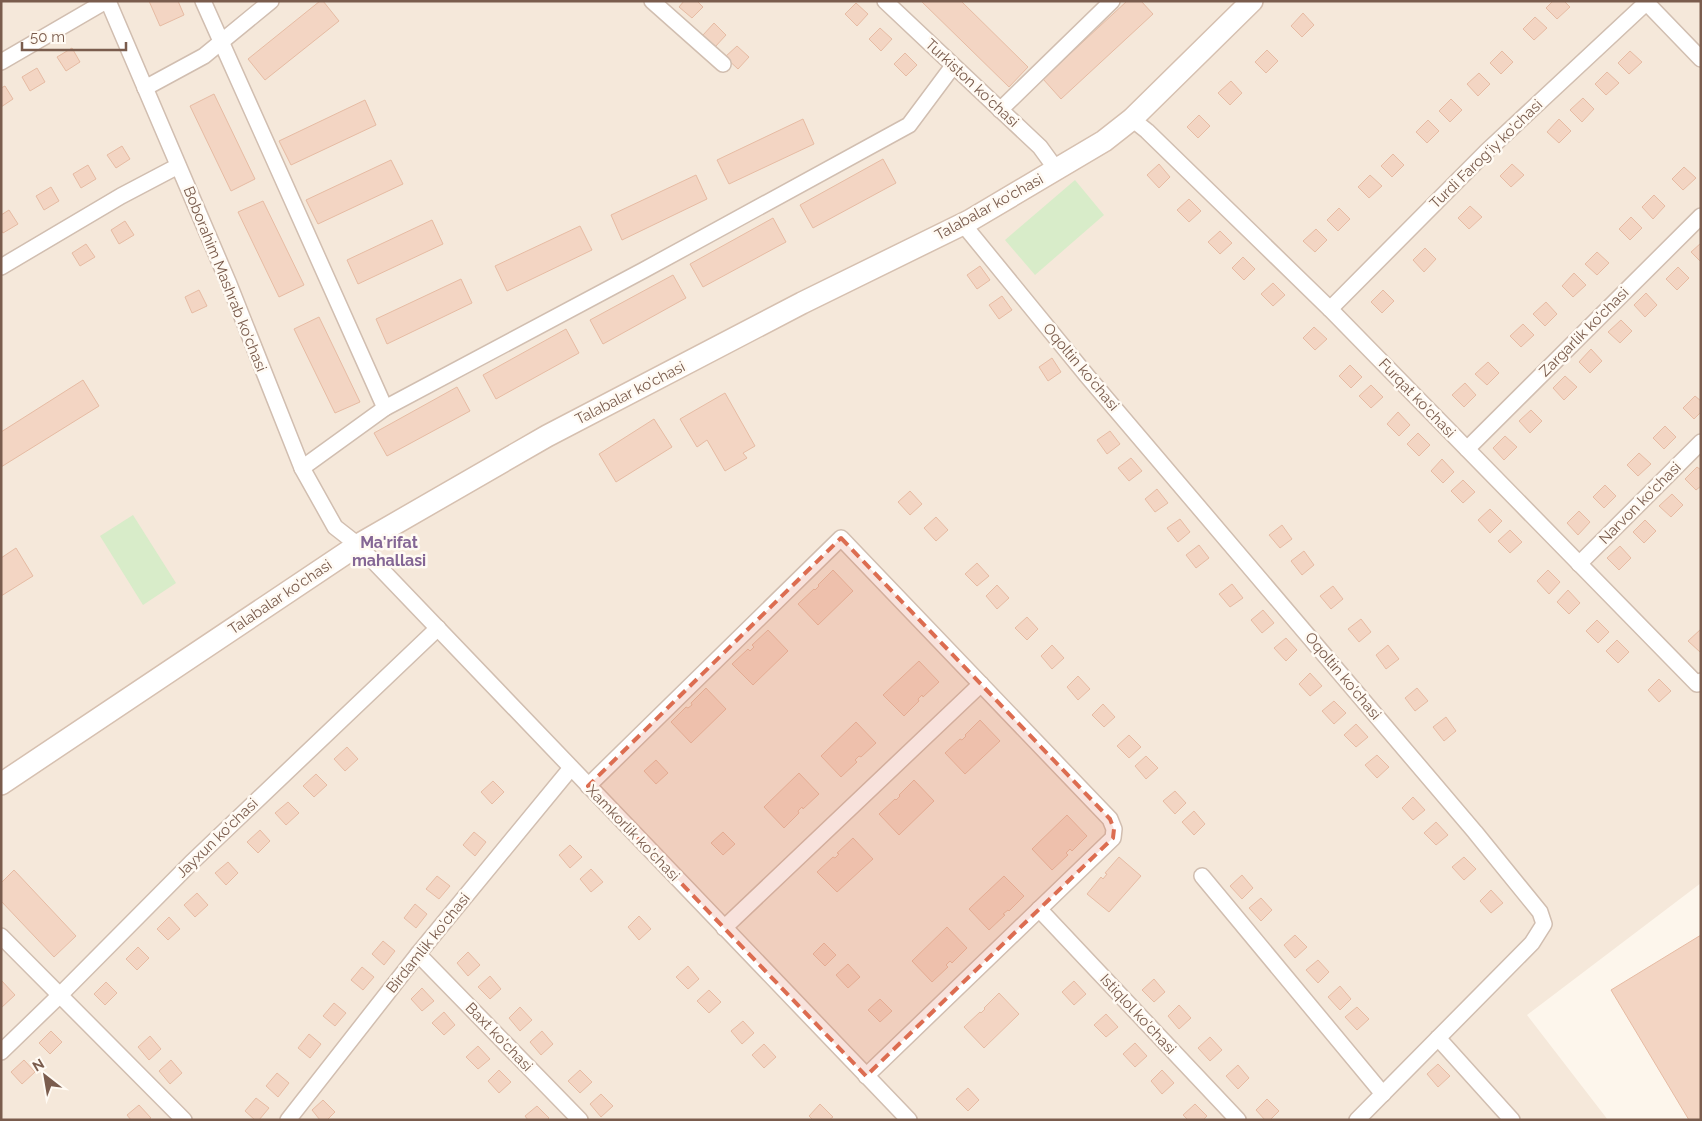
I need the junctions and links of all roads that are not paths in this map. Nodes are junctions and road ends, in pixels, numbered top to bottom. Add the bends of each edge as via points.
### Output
1 (107, 1) edge
2 (204, 1) edge
3 (271, 1) edge
4 (652, 1) edge
5 (885, 1) edge
6 (1112, 1) edge
7 (1252, 1) edge
8 (1646, 2) edge
9 (222, 41) junction
10 (1701, 59) edge
11 (1, 62) edge
12 (722, 64) dead end
13 (953, 66) junction
14 (145, 88) junction
15 (1000, 110) junction
16 (1132, 119) junction
17 (178, 166) junction
18 (1056, 169) junction
19 (1701, 216) edge
20 (963, 224) junction
21 (1, 267) edge
22 (1330, 309) junction
23 (385, 408) junction
24 (1701, 442) edge
25 (1467, 449) junction
26 (302, 468) junction
27 (358, 545) junction
28 (1579, 564) junction
29 (438, 628) junction
30 (1699, 682) edge
31 (980, 684) junction
32 (571, 768) junction
33 (1, 784) edge
34 (588, 786) junction
35 (1202, 876) dead end
36 (1039, 909) junction
37 (724, 928) junction
38 (1, 936) edge
39 (418, 954) junction
40 (60, 995) junction
41 (1438, 1038) junction
42 (1, 1052) edge
43 (866, 1076) junction
44 (1383, 1094) junction
45 (291, 1118) edge
46 (184, 1120) edge
47 (580, 1120) edge
48 (909, 1120) edge
49 (1238, 1120) edge
50 (1357, 1120) edge
51 (1512, 1120) edge

1 - 11 street
1 - 14 street, Boborahim Mashrab ko'chasi
2 - 9 street
3 - 9 street
4 - 12 street
5 - 13 street, Turkiston ko'chasi
6 - 15 street
7 - 16 street, Talabalar ko'chasi
8 - 10 street
8 - 22 street, Turdi Farog‘iy ko'chasi via 1487,151
9 - 14 street via 204,56
9 - 23 street
13 - 15 street, Turkiston ko'chasi
13 - 23 street via 909,125
14 - 17 street, Boborahim Mashrab ko'chasi
15 - 18 street, Turkiston ko'chasi via 1040,147
16 - 18 street, Talabalar ko'chasi via 1104,141
16 - 22 street, Furqat ko'chasi
17 - 21 street
17 - 26 street, Boborahim Mashrab ko'chasi
18 - 20 street, Talabalar ko'chasi
19 - 25 street, Zargarlik ko'chasi
20 - 27 street, Talabalar ko'chasi via 802,303 547,436
20 - 41 street, Oqoltin ko'chasi via 1088,377 1540,912 1544,924 1532,943
22 - 25 street, Furqat ko'chasi
23 - 26 street
24 - 28 street, Narvon ko'chasi
25 - 28 street, Furqat ko'chasi
26 - 27 street, Boborahim Mashrab ko'chasi via 336,527
27 - 29 street, Xamkorlik ko'chasi
27 - 33 street, Talabalar ko'chasi
28 - 30 street, Furqat ko'chasi
29 - 32 street, Xamkorlik ko'chasi
29 - 40 street, Jayxun ko'chasi via 190,863
31 - 34 street via 842,538
31 - 36 street via 1110,819 1114,829 1113,838
31 - 37 street
32 - 34 street, Xamkorlik ko'chasi
32 - 39 street, Birdamlik ko'chasi
34 - 37 street, Xamkorlik ko'chasi
35 - 44 street
36 - 43 street
36 - 49 street, Istiqlol ko'chasi
37 - 43 street, Xamkorlik ko'chasi
38 - 40 street
39 - 45 street, Birdamlik ko'chasi
39 - 47 street, Baxt ko'chasi
40 - 42 street, Jayxun ko'chasi
40 - 46 street
41 - 44 street, Oqoltin ko'chasi
41 - 51 street
43 - 48 street, Xamkorlik ko'chasi
44 - 50 street, Oqoltin ko'chasi

